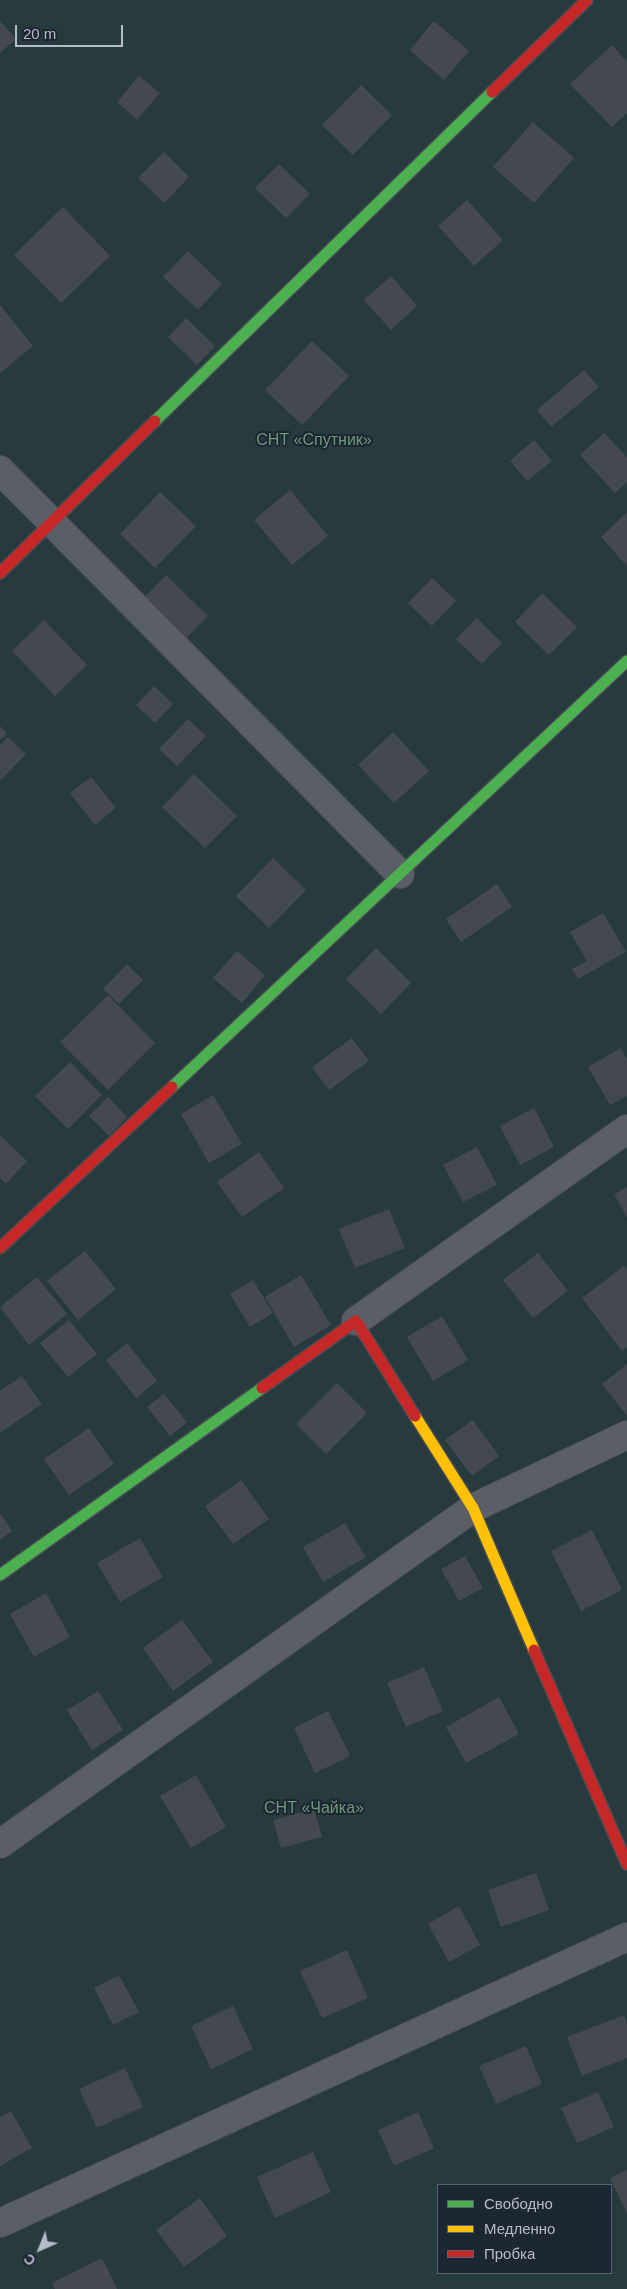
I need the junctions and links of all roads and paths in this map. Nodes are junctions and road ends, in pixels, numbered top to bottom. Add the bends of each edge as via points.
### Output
1 (587, 0) edge
2 (0, 470) edge
3 (52, 522) junction
4 (0, 573) edge
5 (627, 661) edge
6 (400, 874) junction
7 (627, 1129) edge
8 (0, 1248) edge
9 (356, 1321) junction
10 (627, 1435) edge
11 (473, 1508) junction
12 (0, 1575) edge
13 (0, 1844) edge
14 (627, 1864) edge
15 (627, 1938) edge
16 (0, 2224) edge

1 - 3 street
2 - 3 street
3 - 4 street
3 - 6 street
5 - 6 street
6 - 8 street
7 - 9 street
9 - 11 street
9 - 12 street
10 - 11 street
11 - 13 street
11 - 14 street
15 - 16 street

